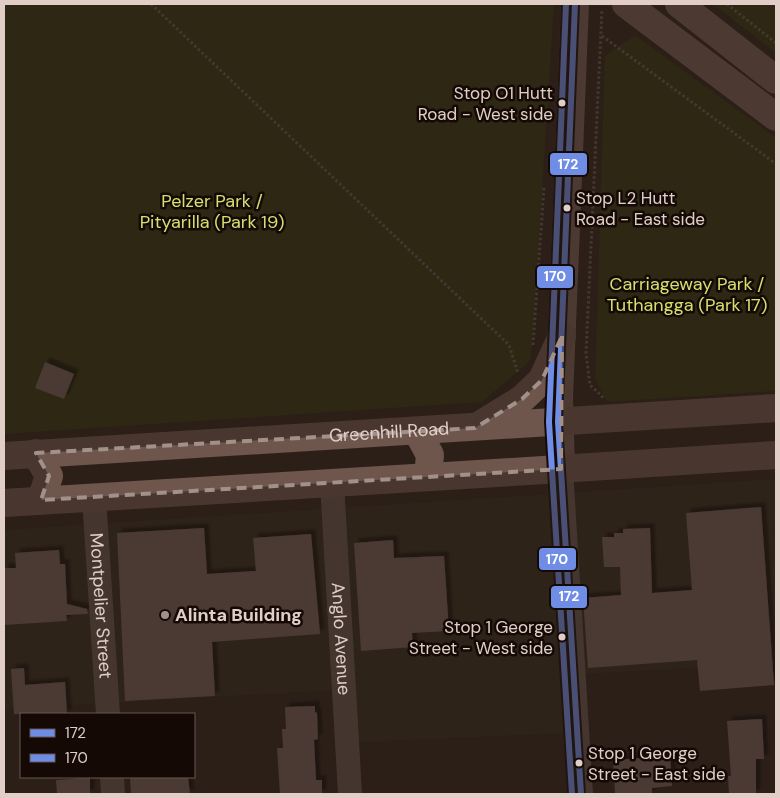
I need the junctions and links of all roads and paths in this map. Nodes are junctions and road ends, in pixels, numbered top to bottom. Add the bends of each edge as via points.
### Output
1 (151, 4) edge
2 (575, 4) edge
3 (679, 4) edge
4 (727, 4) edge
5 (614, 7) edge
6 (601, 35) junction
7 (776, 43) edge
8 (776, 80) edge
9 (776, 117) edge
10 (776, 164) edge
11 (545, 178) dead end
12 (562, 336) junction
13 (532, 350) dead end
14 (519, 377) dead end
15 (592, 396) dead end
16 (776, 408) edge
17 (558, 422) junction
18 (475, 428) junction
19 (417, 431) junction
20 (36, 454) junction
21 (776, 455) edge
22 (4, 456) edge
23 (561, 469) junction
24 (428, 477) junction
25 (332, 483) junction
26 (94, 497) junction
27 (41, 500) junction
28 (4, 502) edge
29 (108, 713) edge
30 (112, 778) edge
31 (113, 794) edge
32 (350, 794) edge
33 (581, 794) edge

1 - 14 path via 509,345
2 - 12 main road
3 - 8 main road
4 - 7 path
5 - 6 path
5 - 9 main road
6 - 10 path
6 - 15 path via 586,353 590,385 600,395
11 - 13 path
12 - 17 main road
12 - 18 highway via 542,380 522,399
16 - 17 highway, Greenhill Road
17 - 18 highway, Greenhill Road
17 - 23 main road
18 - 19 highway, Greenhill Road
19 - 20 highway, Greenhill Road
19 - 24 highway via 430,454
20 - 22 highway, Greenhill Road
20 - 27 highway via 49,476
21 - 23 highway
23 - 24 highway
23 - 33 street
24 - 25 highway
25 - 26 highway
25 - 32 street, Anglo Avenue
26 - 27 highway
26 - 29 street, Montpelier Street
27 - 28 highway
30 - 31 street

